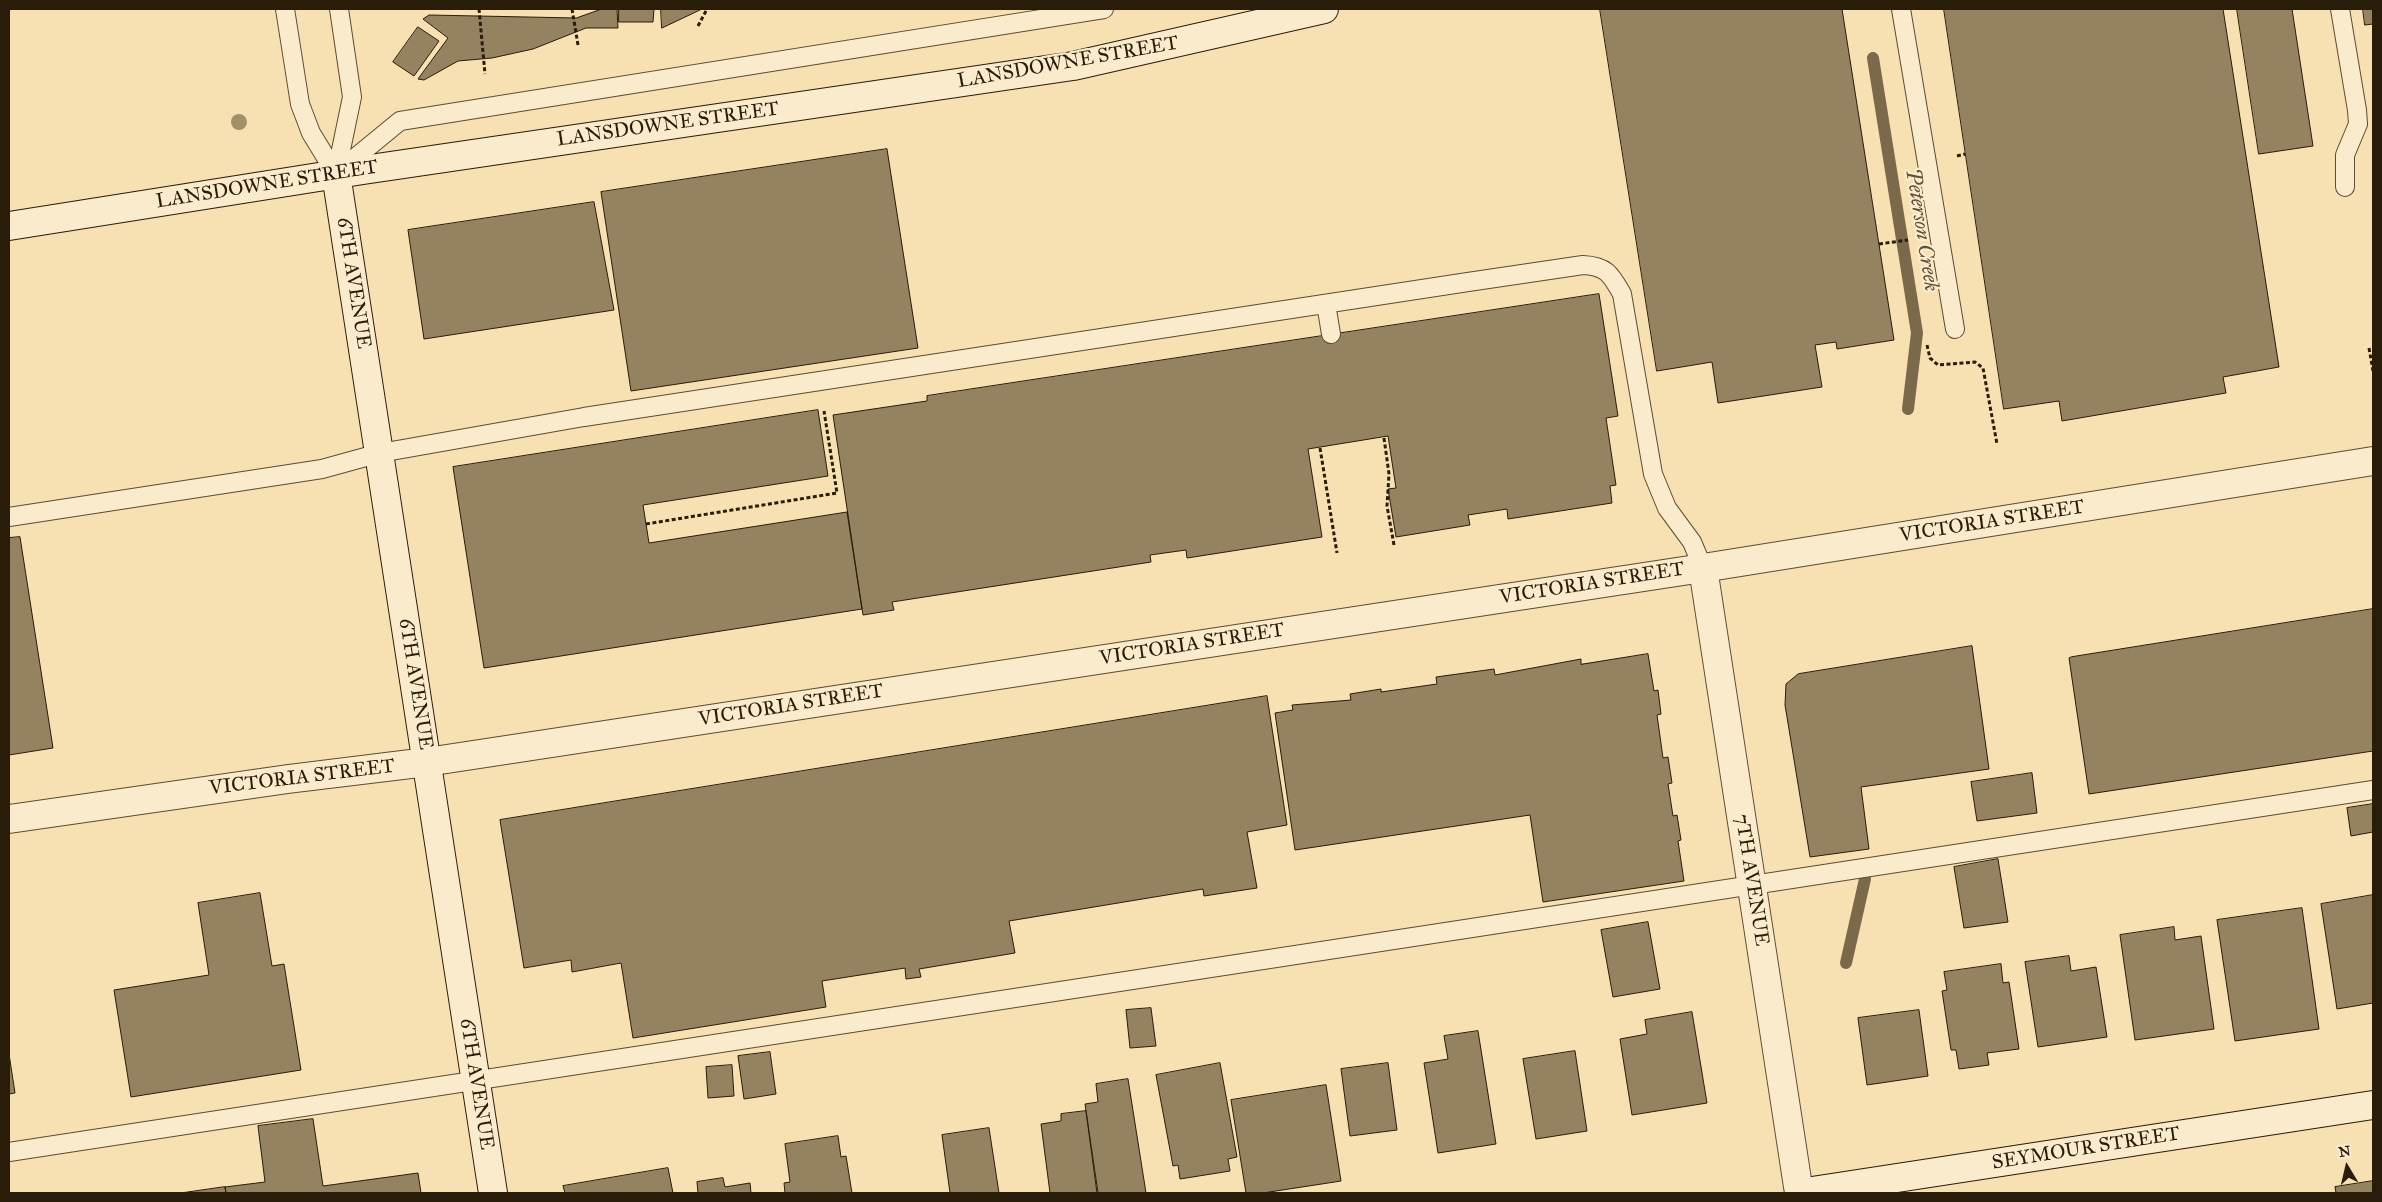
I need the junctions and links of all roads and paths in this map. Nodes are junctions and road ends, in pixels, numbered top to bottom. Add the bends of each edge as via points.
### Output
1 (285, 9) edge
2 (479, 9) edge
3 (572, 9) edge
4 (707, 9) edge
5 (1104, 9) edge
6 (1324, 9) edge
7 (1901, 9) edge
8 (2340, 9) edge
9 (344, 11) edge
10 (698, 26) dead end
11 (578, 44) dead end
12 (485, 74) dead end
13 (1966, 154) dead end
14 (1957, 156) dead end
15 (336, 174) junction
16 (2344, 187) dead end
17 (9, 226) edge
18 (1904, 240) dead end
19 (1879, 244) dead end
20 (1326, 304) junction
21 (1955, 329) dead end
22 (1330, 334) dead end
23 (2369, 348) dead end
24 (1944, 366) dead end
25 (2373, 371) edge
26 (819, 381) junction
27 (1384, 438) dead end
28 (1997, 444) dead end
29 (1320, 448) dead end
30 (380, 453) junction
31 (2373, 461) edge
32 (9, 517) edge
33 (646, 524) dead end
34 (1394, 545) dead end
35 (1337, 553) dead end
36 (1703, 568) junction
37 (427, 762) junction
38 (2373, 790) edge
39 (9, 820) edge
40 (1752, 885) junction
41 (476, 1081) junction
42 (2373, 1105) edge
43 (9, 1152) edge
44 (493, 1193) edge
45 (1799, 1193) edge

1 - 15 lane via 300,104 311,134
2 - 12 path
3 - 11 path
4 - 10 path
5 - 15 lane via 400,121
6 - 15 street, LANSDOWNE STREET via 1073,66
7 - 21 lane
8 - 16 lane via 2358,124 2346,155
9 - 15 lane via 352,97
13 - 14 path
15 - 17 street, LANSDOWNE STREET
15 - 30 street, 6TH AVENUE
18 - 19 path
20 - 22 lane
20 - 26 lane
20 - 36 lane via 1583,265 1599,266 1611,275 1622,294 1653,474 1667,508 1692,542
23 - 25 path
24 - 28 path via 1975,362 1983,368
26 - 30 lane via 584,417
26 - 33 path via 837,493
27 - 34 path via 1389,474 1387,506
29 - 35 path
30 - 32 lane via 322,470
30 - 37 street, 6TH AVENUE
31 - 36 street, VICTORIA STREET
36 - 37 street, VICTORIA STREET
36 - 40 street, 7TH AVENUE
37 - 39 street, VICTORIA STREET
37 - 41 street, 6TH AVENUE
38 - 40 lane
40 - 41 lane
40 - 45 street, 7TH AVENUE
41 - 43 lane
41 - 44 street, 6TH AVENUE
42 - 45 street, SEYMOUR STREET

